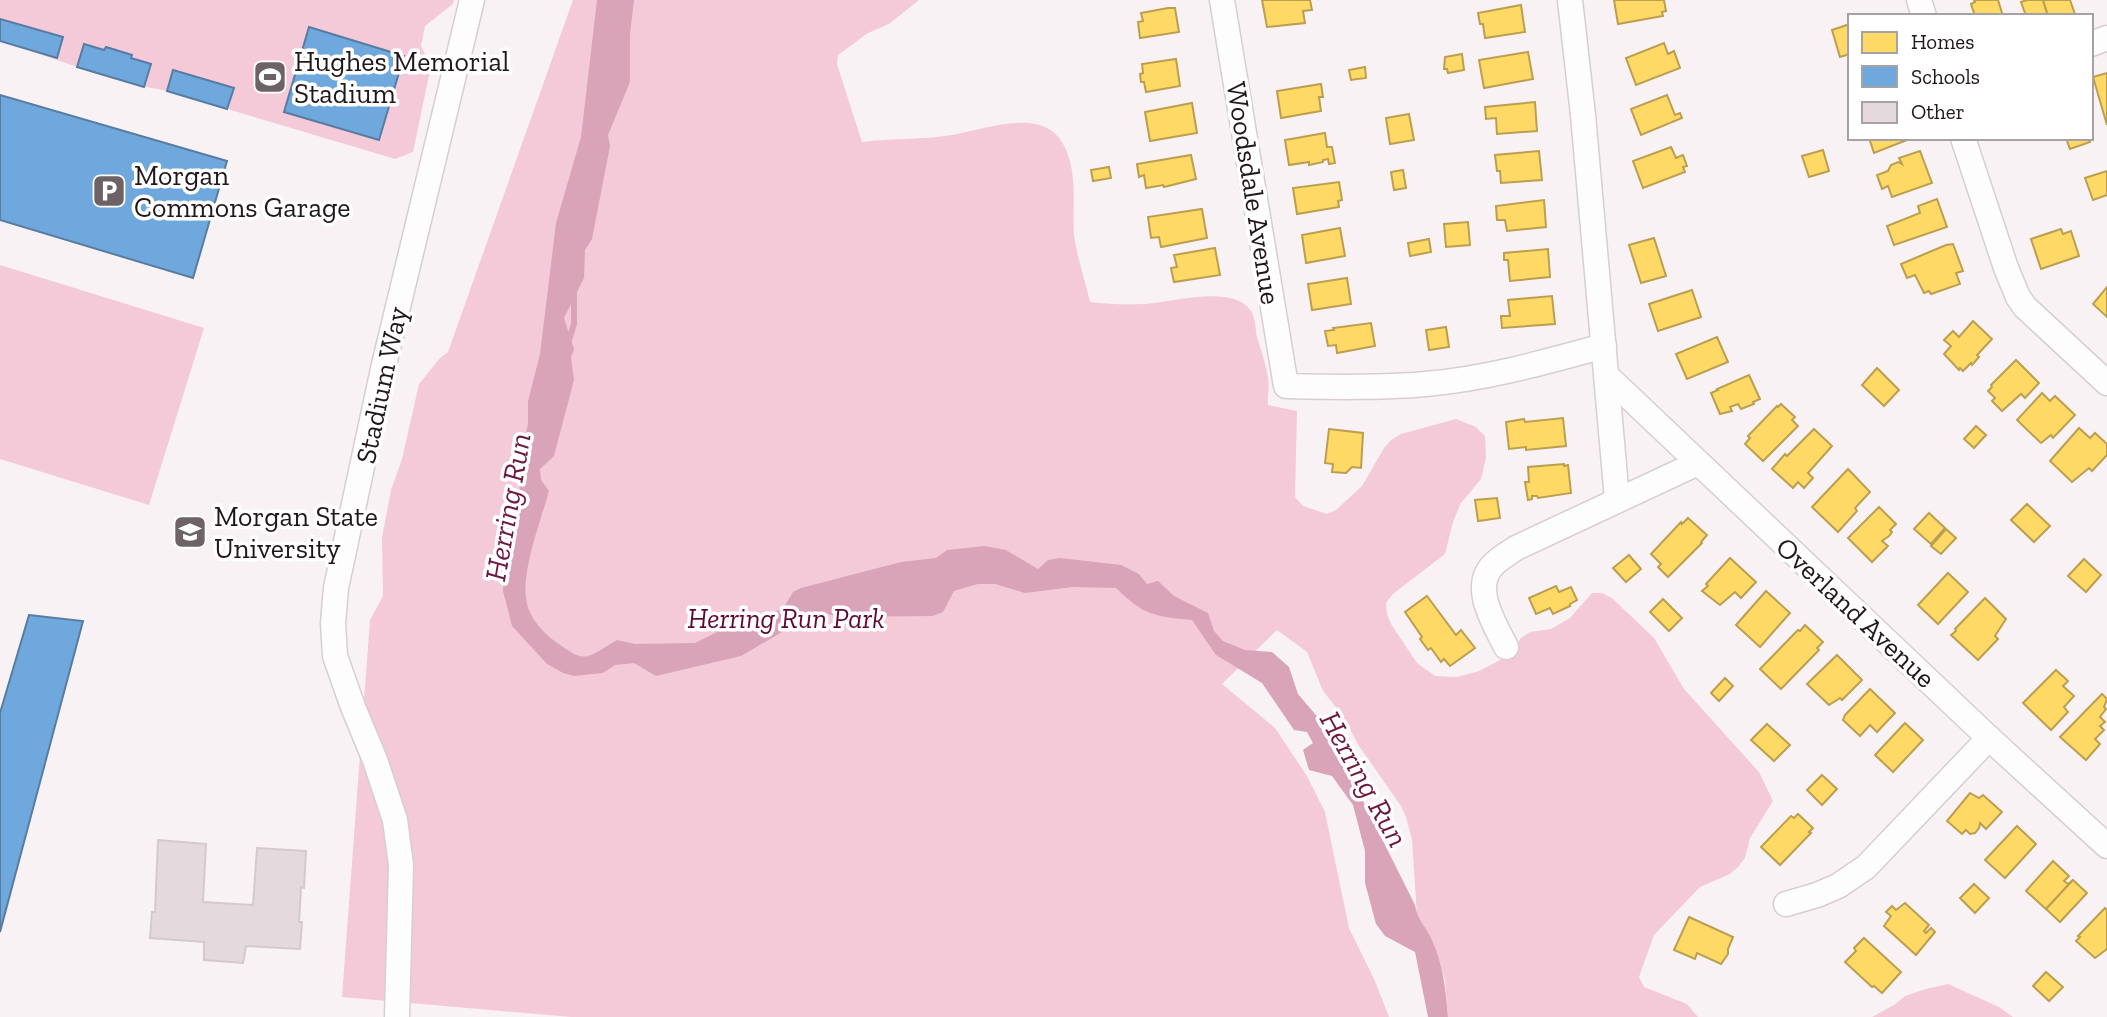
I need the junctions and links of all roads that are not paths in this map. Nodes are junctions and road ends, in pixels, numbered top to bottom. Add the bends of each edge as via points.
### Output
1 (472, 0) edge
2 (1222, 0) edge
3 (1570, 0) edge
4 (1965, 140) edge
5 (1604, 346) junction
6 (1607, 376) junction
7 (2107, 383) edge
8 (1698, 463) junction
9 (1617, 499) junction
10 (1506, 647) dead end
11 (1989, 737) junction
12 (2107, 846) edge
13 (1786, 904) dead end
14 (397, 1017) edge

1 - 14 street, Stadium Way via 383,369 336,588 333,623 335,656 395,820 401,865
2 - 5 street, Woodsdale Avenue via 1286,386 1428,384 1512,370
3 - 5 street
4 - 7 street via 2018,297
5 - 6 street
6 - 8 street, Overland Avenue
6 - 9 street
8 - 9 street
8 - 11 street, Overland Avenue
9 - 10 street via 1516,548 1491,566 1484,581 1487,607
11 - 12 street, Overland Avenue
11 - 13 street via 1866,867 1838,886

